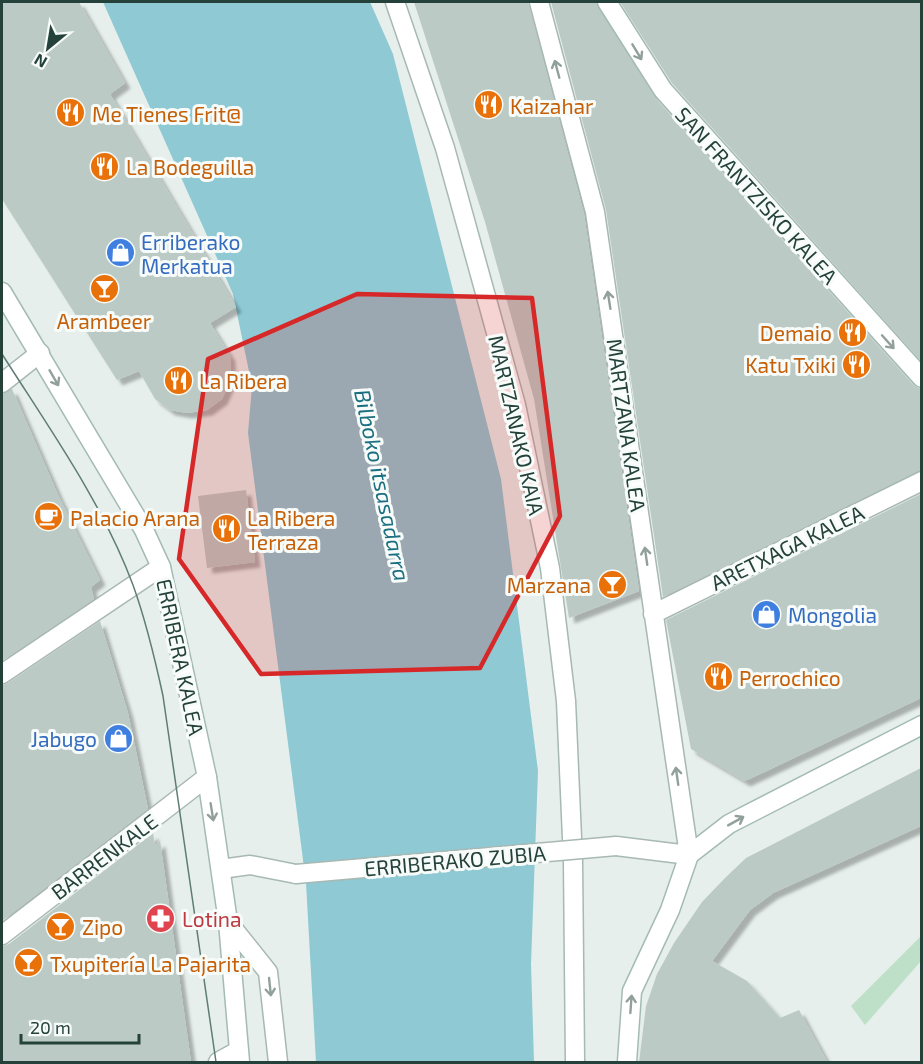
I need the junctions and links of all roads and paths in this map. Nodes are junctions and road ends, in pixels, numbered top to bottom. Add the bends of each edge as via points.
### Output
1 (395, 2) edge
2 (539, 2) edge
3 (607, 2) edge
4 (2, 292) edge
5 (40, 353) junction
6 (921, 378) edge
7 (2, 384) edge
8 (921, 481) edge
9 (161, 567) junction
10 (653, 614) junction
11 (2, 674) edge
12 (921, 725) edge
13 (207, 777) junction
14 (689, 855) junction
15 (221, 869) junction
16 (228, 922) junction
17 (2, 935) edge
18 (239, 1057) edge
19 (218, 1062) edge
20 (278, 1062) edge
21 (575, 1062) edge
22 (627, 1062) edge

1 - 21 street, MARTZANAKO KAIA via 448,159 516,405 550,568 566,700
10 -> 2 street, MARTZANA KALEA via 595,212
3 -> 6 street, SAN FRANTZISKO KALEA via 663,90
4 - 5 street, ERRIBERA KALEA
5 - 7 street
5 -> 9 street, ERRIBERA KALEA via 144,530
8 - 10 street, ARETXAGA KALEA
9 - 11 street
9 - 13 street, ERRIBERA KALEA
14 -> 10 street, MARTZANA KALEA
14 -> 12 street via 729,824
13 -> 15 street, ERRIBERA KALEA
13 - 17 street, BARRENKALE
14 - 15 street, ERRIBERAKO ZUBIA, bridge via 616,846 296,874 250,865
22 -> 14 street via 632,991 670,910
15 - 16 street, ERRIBERA KALEA
16 - 18 street, ERRIBERA KALEA
16 -> 20 street via 268,972
18 - 19 street

